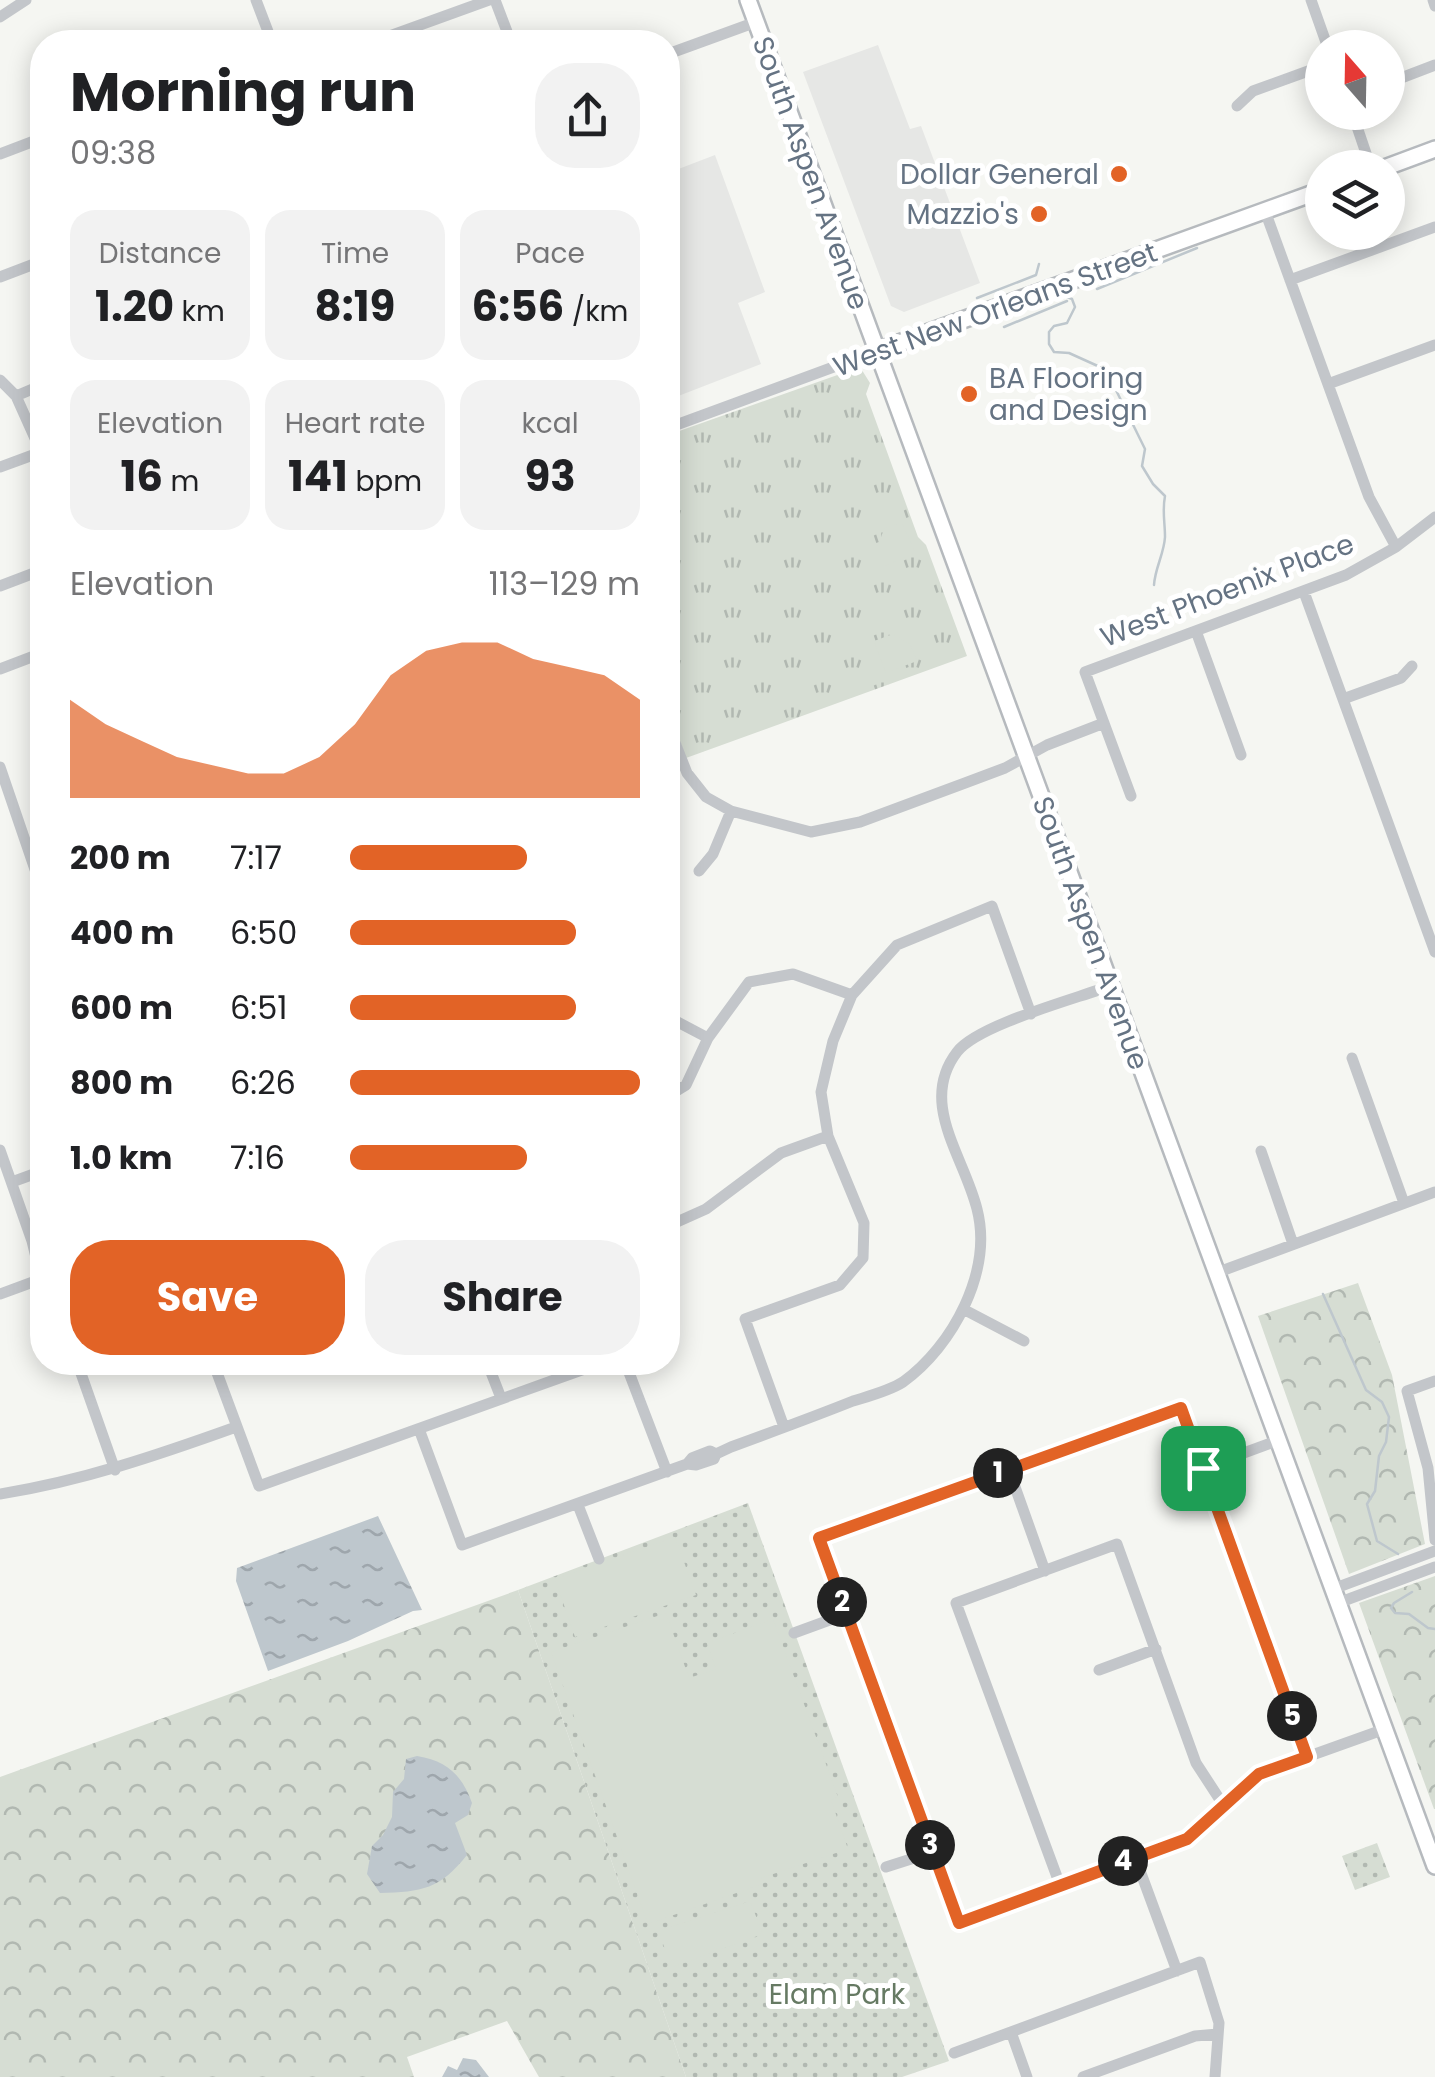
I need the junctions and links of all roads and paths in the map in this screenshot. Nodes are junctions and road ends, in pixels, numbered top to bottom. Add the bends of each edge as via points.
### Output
1 (26, 0) edge
2 (256, 0) edge
3 (492, 0) edge
4 (748, 0) edge
5 (1311, 0) edge
6 (0, 17) edge
7 (756, 22) junction
8 (267, 30) edge
9 (407, 30) edge
10 (506, 30) edge
11 (1322, 30) edge
12 (680, 50) edge
13 (1435, 65) edge
14 (1305, 72) edge
15 (1405, 76) edge
16 (1237, 106) dead end
17 (30, 143) edge
18 (1435, 149) edge
19 (0, 154) edge
20 (1405, 160) edge
21 (1305, 196) edge
22 (1265, 211) junction
23 (1435, 227) edge
24 (30, 266) edge
25 (0, 278) edge
26 (1290, 280) junction
27 (1435, 345) edge
28 (877, 352) junction
29 (0, 380) edge
30 (1328, 384) junction
31 (30, 391) edge
32 (16, 396) junction
33 (680, 424) edge
34 (30, 427) edge
35 (30, 457) edge
36 (0, 467) edge
37 (1435, 518) edge
38 (1396, 547) junction
39 (30, 575) edge
40 (0, 586) edge
41 (1304, 592) junction
42 (1196, 632) junction
43 (30, 658) edge
44 (1412, 666) dead end
45 (0, 669) edge
46 (1343, 699) junction
47 (1104, 723) junction
48 (1241, 754) dead end
49 (1026, 757) junction
50 (680, 758) edge
51 (0, 767) edge
52 (1130, 796) dead end
53 (730, 812) junction
54 (30, 855) edge
55 (698, 871) dead end
56 (1434, 947) edge
57 (1110, 986) junction
58 (852, 995) junction
59 (1032, 1014) junction
60 (680, 1023) edge
61 (708, 1038) junction
62 (1352, 1058) dead end
63 (680, 1089) edge
64 (828, 1136) junction
65 (0, 1150) edge
66 (1261, 1151) dead end
67 (30, 1176) edge
68 (12, 1182) junction
69 (1435, 1192) edge
70 (1404, 1204) junction
71 (680, 1221) edge
72 (30, 1241) edge
73 (1293, 1244) junction
74 (1216, 1273) junction
75 (30, 1285) edge
76 (0, 1294) edge
77 (963, 1309) junction
78 (1024, 1341) dead end
79 (82, 1375) edge
80 (218, 1375) edge
81 (492, 1375) edge
82 (567, 1375) edge
83 (630, 1375) edge
84 (1435, 1380) edge
85 (501, 1398) junction
86 (236, 1426) junction
87 (784, 1427) junction
88 (418, 1429) junction
89 (1279, 1440) junction
90 (1203, 1468) junction
91 (115, 1470) junction
92 (1009, 1470) junction
93 (667, 1472) junction
94 (0, 1494) edge
95 (1433, 1504) edge
96 (578, 1505) junction
97 (1435, 1540) edge
98 (1435, 1551) edge
99 (599, 1559) dead end
100 (1435, 1567) edge
101 (1044, 1570) junction
102 (1336, 1596) junction
103 (846, 1614) junction
104 (794, 1632) dead end
105 (1156, 1649) junction
106 (1098, 1670) dead end
107 (1385, 1729) junction
108 (1307, 1757) junction
109 (1224, 1806) junction
110 (933, 1852) junction
111 (1135, 1856) junction
112 (1435, 1866) edge
113 (886, 1867) dead end
114 (1060, 1885) junction
115 (1177, 1971) junction
116 (1011, 2032) junction
117 (1218, 2034) junction
118 (954, 2053) dead end
119 (1027, 2077) edge
120 (1083, 2077) edge
121 (1215, 2077) edge

1 - 6 street
2 - 8 street
3 - 9 street
3 - 10 street
4 - 7 main road, South Aspen Avenue
5 - 11 street
7 - 12 street
7 - 28 main road, South Aspen Avenue
13 - 15 street
14 - 16 street via 1253,91
17 - 19 street
18 - 20 main road
21 - 22 main road, West New Orleans Street
22 - 26 street
22 - 28 main road, West New Orleans Street
23 - 26 street
24 - 25 street
26 - 30 street
27 - 30 street
28 - 33 street, West New Orleans Street
28 - 49 main road, South Aspen Avenue
29 - 32 street
30 - 38 street
31 - 32 street
32 - 34 street
35 - 36 street
37 - 38 street, West Phoenix Place
38 - 41 street, West Phoenix Place
39 - 40 street
41 - 42 street, West Phoenix Place
41 - 46 street
42 - 47 street, West Phoenix Place via 1085,672
42 - 48 street
43 - 45 street
44 - 46 street via 1401,678
46 - 56 street
47 - 49 street
47 - 52 street
49 - 53 street via 860,822 811,832
49 - 57 main road, South Aspen Avenue
50 - 53 street via 696,787
51 - 54 street
53 - 55 street via 714,854
57 - 59 street
57 - 74 main road, South Aspen Avenue
58 - 59 street via 898,945 992,906
58 - 61 street via 792,974 750,982
58 - 64 street via 821,1092
59 - 77 street via 980,1032 959,1048 943,1074 940,1106 978,1211 981,1255
60 - 61 street
61 - 63 street
62 - 70 street
64 - 71 street via 781,1154
64 - 87 street via 864,1223 862,1258 840,1284 745,1320
65 - 68 street
66 - 73 street
67 - 68 street
68 - 72 street
69 - 70 street
70 - 73 street
73 - 74 street
74 - 89 main road, South Aspen Avenue
75 - 76 street
77 - 78 street
77 - 87 street via 935,1353 900,1384
79 - 91 street
80 - 86 street
81 - 85 street
82 - 85 street
83 - 93 street
84 - 95 street via 1407,1391
85 - 88 street
86 - 88 street via 259,1486
86 - 91 street
87 - 93 street
88 - 96 street via 462,1546
89 - 90 street
89 - 102 main road, South Aspen Avenue
90 - 92 street via 1181,1408
90 - 108 street
91 - 94 street
92 - 101 street
92 - 103 street via 819,1538
93 - 96 street
95 - 97 street
96 - 99 street
98 - 102 street
100 - 102 street
101 - 105 street via 1117,1544
101 - 114 street via 956,1603
102 - 107 main road, South Aspen Avenue
103 - 104 street
103 - 110 street
105 - 106 street
105 - 109 street via 1196,1762
107 - 108 street
107 - 112 main road, South Aspen Avenue
108 - 109 street via 1259,1774
109 - 111 street via 1187,1839
110 - 113 street
110 - 114 street via 959,1923
111 - 114 street
111 - 115 street
115 - 116 street
115 - 117 street via 1200,1962
116 - 118 street
116 - 119 street
117 - 120 street via 1195,2036
117 - 121 street

